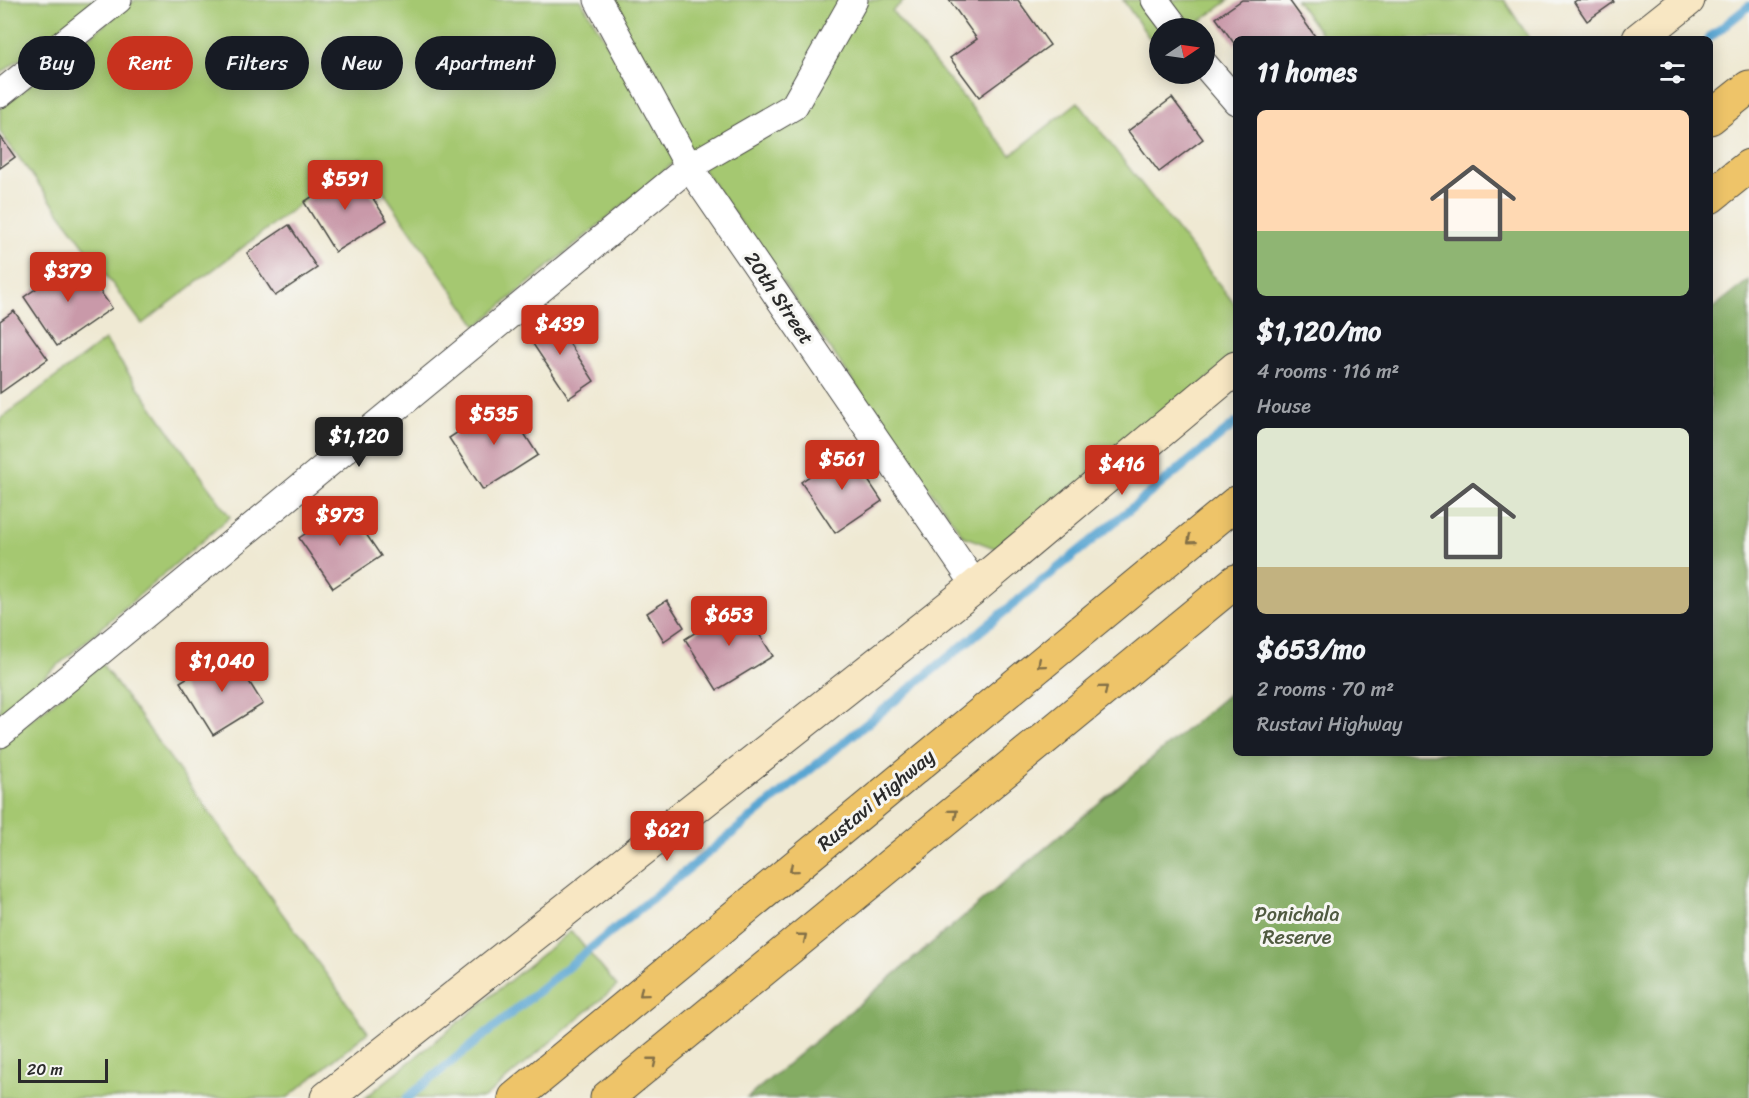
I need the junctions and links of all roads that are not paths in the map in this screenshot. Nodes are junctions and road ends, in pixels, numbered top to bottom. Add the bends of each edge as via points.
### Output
1 (118, 0) edge
2 (598, 0) edge
3 (854, 0) edge
4 (1155, 0) edge
5 (1688, 0) edge
6 (1168, 18) edge
7 (1643, 36) edge
8 (1215, 77) edge
9 (1749, 87) edge
10 (0, 94) edge
11 (1233, 98) edge
12 (1713, 116) edge
13 (1749, 166) edge
14 (689, 167) junction
15 (1713, 195) edge
16 (1233, 371) edge
17 (1233, 505) edge
18 (1233, 583) edge
19 (976, 586) junction
20 (0, 734) edge
21 (327, 1098) edge
22 (515, 1098) edge
23 (607, 1098) edge

1 - 10 street
2 - 14 street, 20th Street
3 - 14 street via 794,106
4 - 6 street
5 - 7 street
8 - 11 street
9 - 12 highway
13 - 15 highway
14 - 19 street, 20th Street
14 - 20 street
16 - 19 street
17 -> 22 highway, Rustavi Highway
23 -> 18 highway
19 - 21 street

